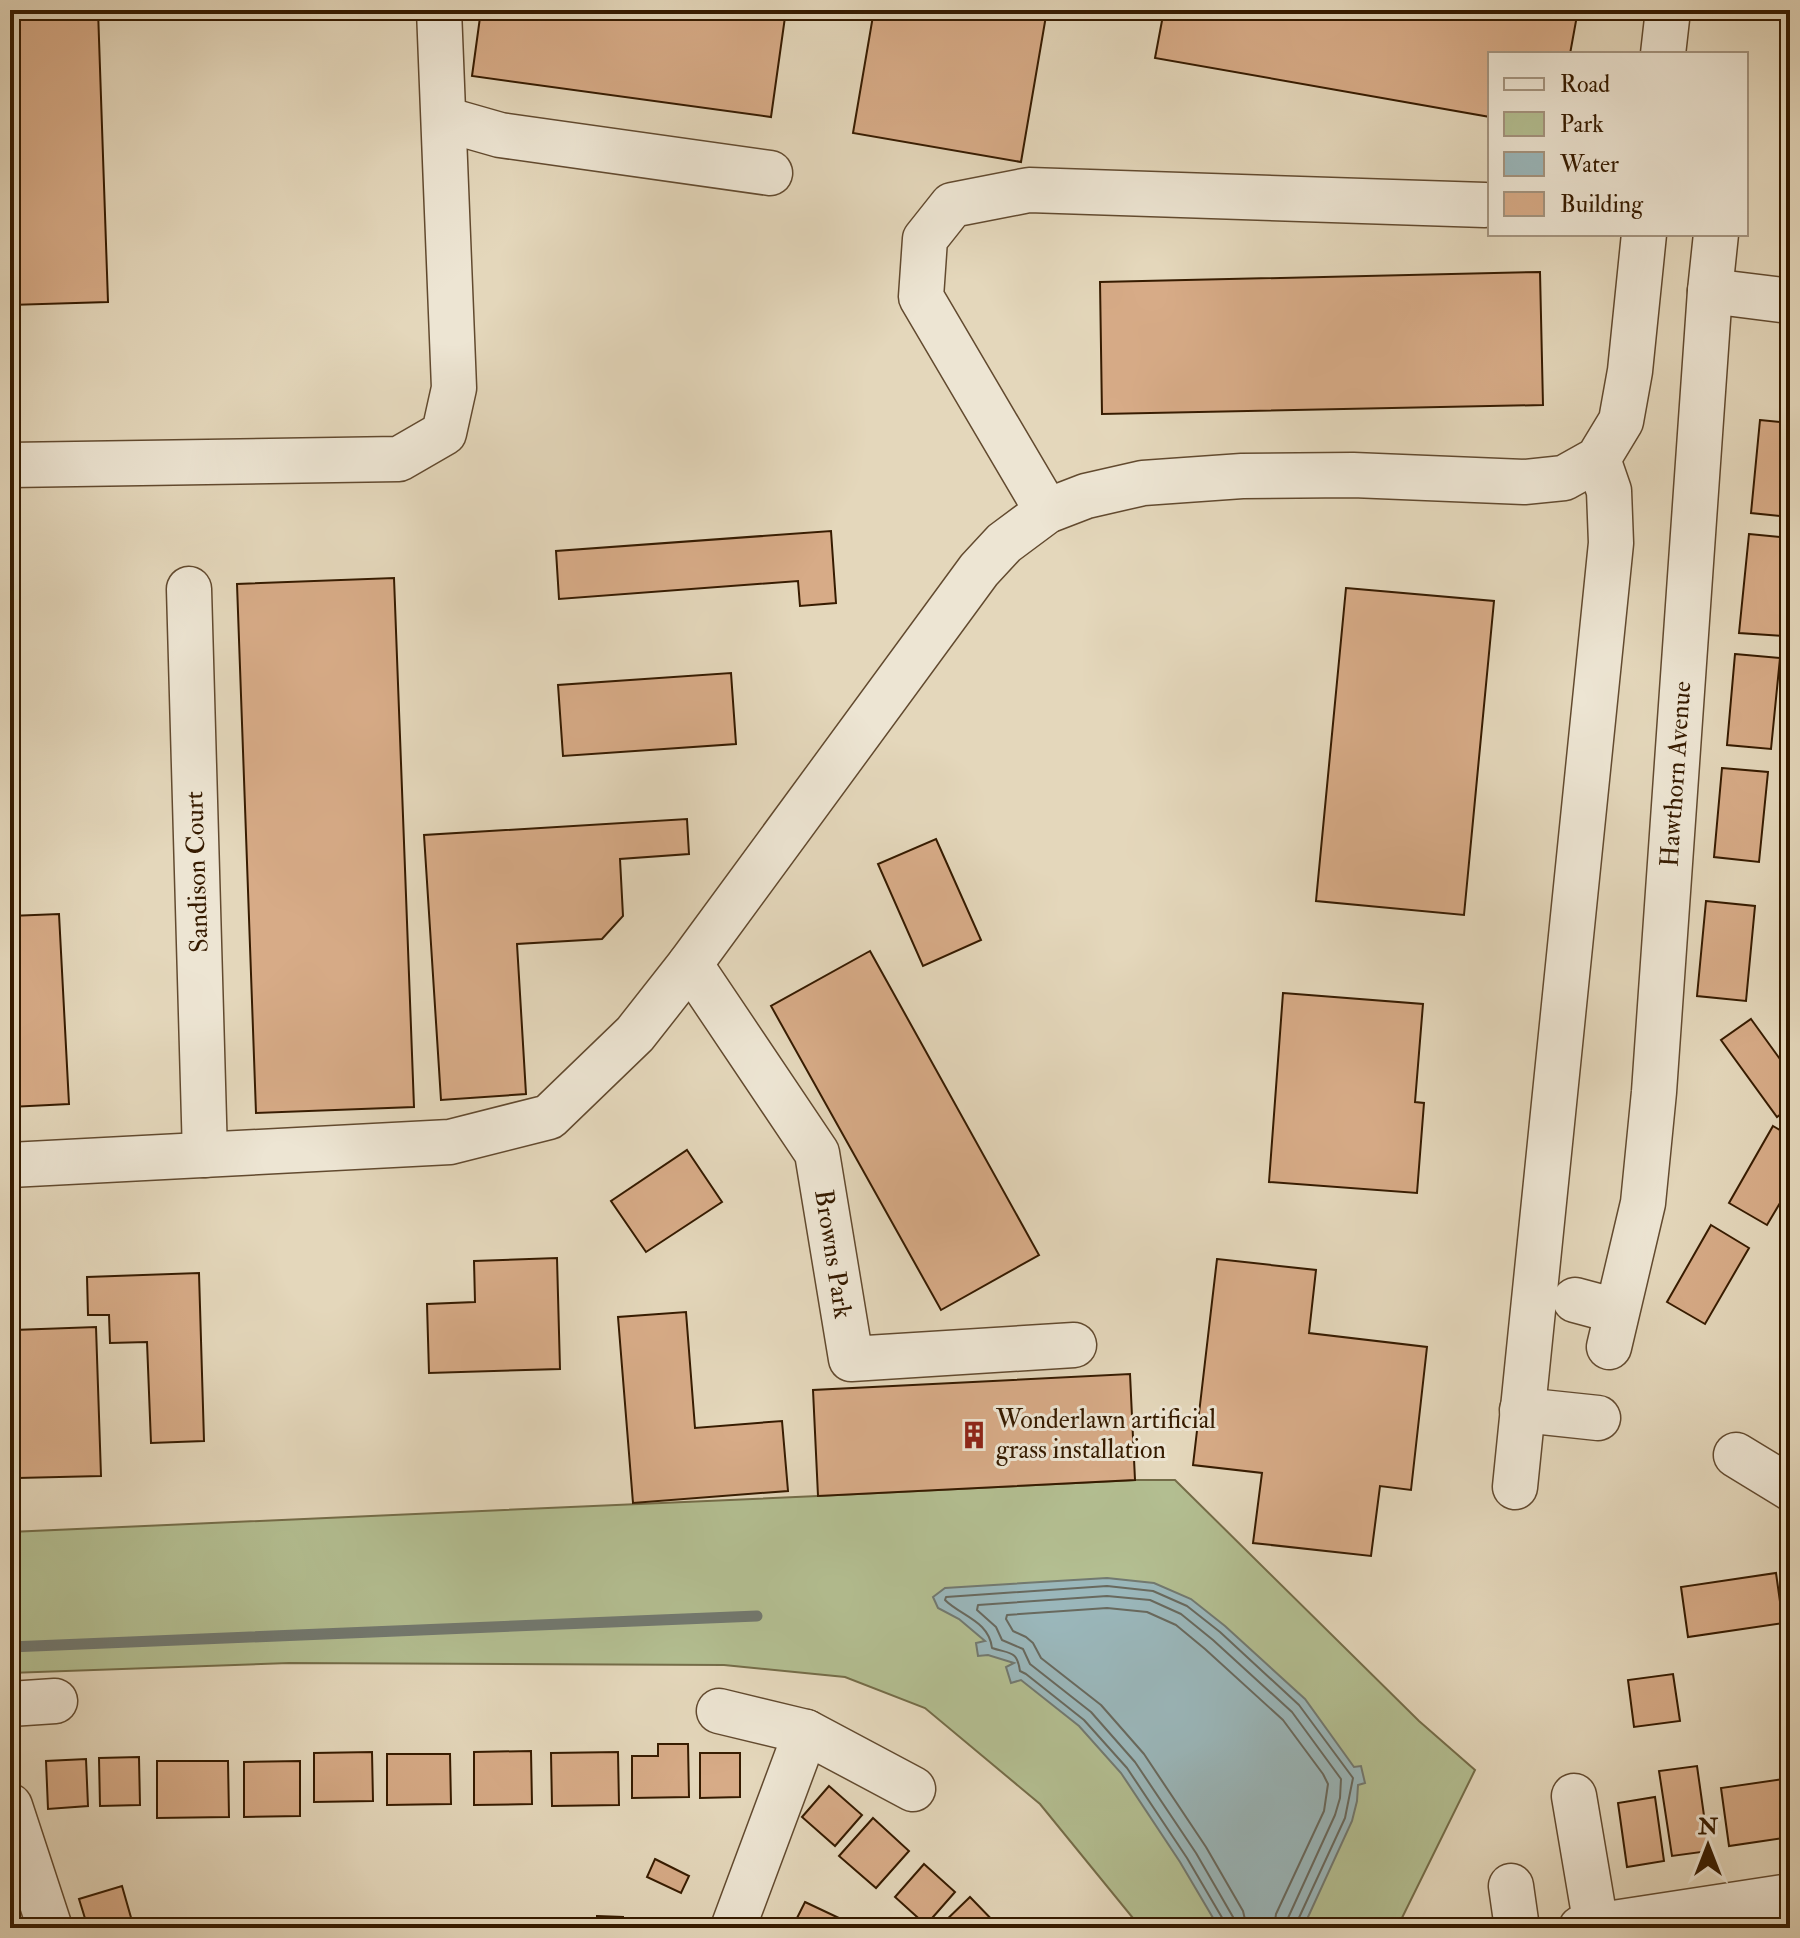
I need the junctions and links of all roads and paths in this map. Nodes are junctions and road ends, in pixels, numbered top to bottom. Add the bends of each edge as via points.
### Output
1 (439, 10) edge
2 (1668, 10) edge
3 (1663, 52) edge
4 (444, 119) junction
5 (770, 173) dead end
6 (1485, 205) dead end
7 (1644, 236) edge
8 (1716, 236) edge
9 (1710, 291) junction
10 (1790, 301) edge
11 (1598, 459) junction
12 (10, 465) edge
13 (1047, 511) junction
14 (189, 589) dead end
15 (690, 964) junction
16 (205, 1155) junction
17 (10, 1165) edge
18 (1575, 1300) dead end
19 (1074, 1345) dead end
20 (1522, 1410) junction
21 (1598, 1418) dead end
22 (1736, 1455) dead end
23 (1515, 1487) dead end
24 (1790, 1488) edge
25 (55, 1701) dead end
26 (10, 1704) edge
27 (719, 1711) dead end
28 (806, 1732) junction
29 (913, 1789) dead end
30 (1574, 1796) dead end
31 (10, 1806) edge
32 (1511, 1886) dead end
33 (1790, 1896) edge
34 (1588, 1927) edge
35 (50, 1928) edge
36 (733, 1928) edge
37 (1517, 1928) edge

1 - 4 street
2 - 3 street
4 - 5 street via 500,135
4 - 12 street via 454,388 444,433 399,459
6 - 13 street via 1029,190 952,205 925,239 921,297
7 - 11 street via 1621,421
8 - 9 street, Hawthorn Avenue
9 - 10 street
9 - 18 street, Hawthorn Avenue via 1643,1203 1613,1329
11 - 13 street via 1564,478 1524,482 1321,475 1143,483
11 - 20 street via 1609,491 1611,543
13 - 15 street via 1004,543 979,570
14 - 16 street, Sandison Court
15 - 16 street via 635,1034 549,1117 450,1142
15 - 19 street, Browns Park via 817,1153 851,1359
16 - 17 street
20 - 21 street
20 - 23 street
22 - 24 street
25 - 26 street
27 - 28 street
28 - 29 street
28 - 36 street
30 - 34 street
31 - 35 street
32 - 37 street
33 - 34 street

